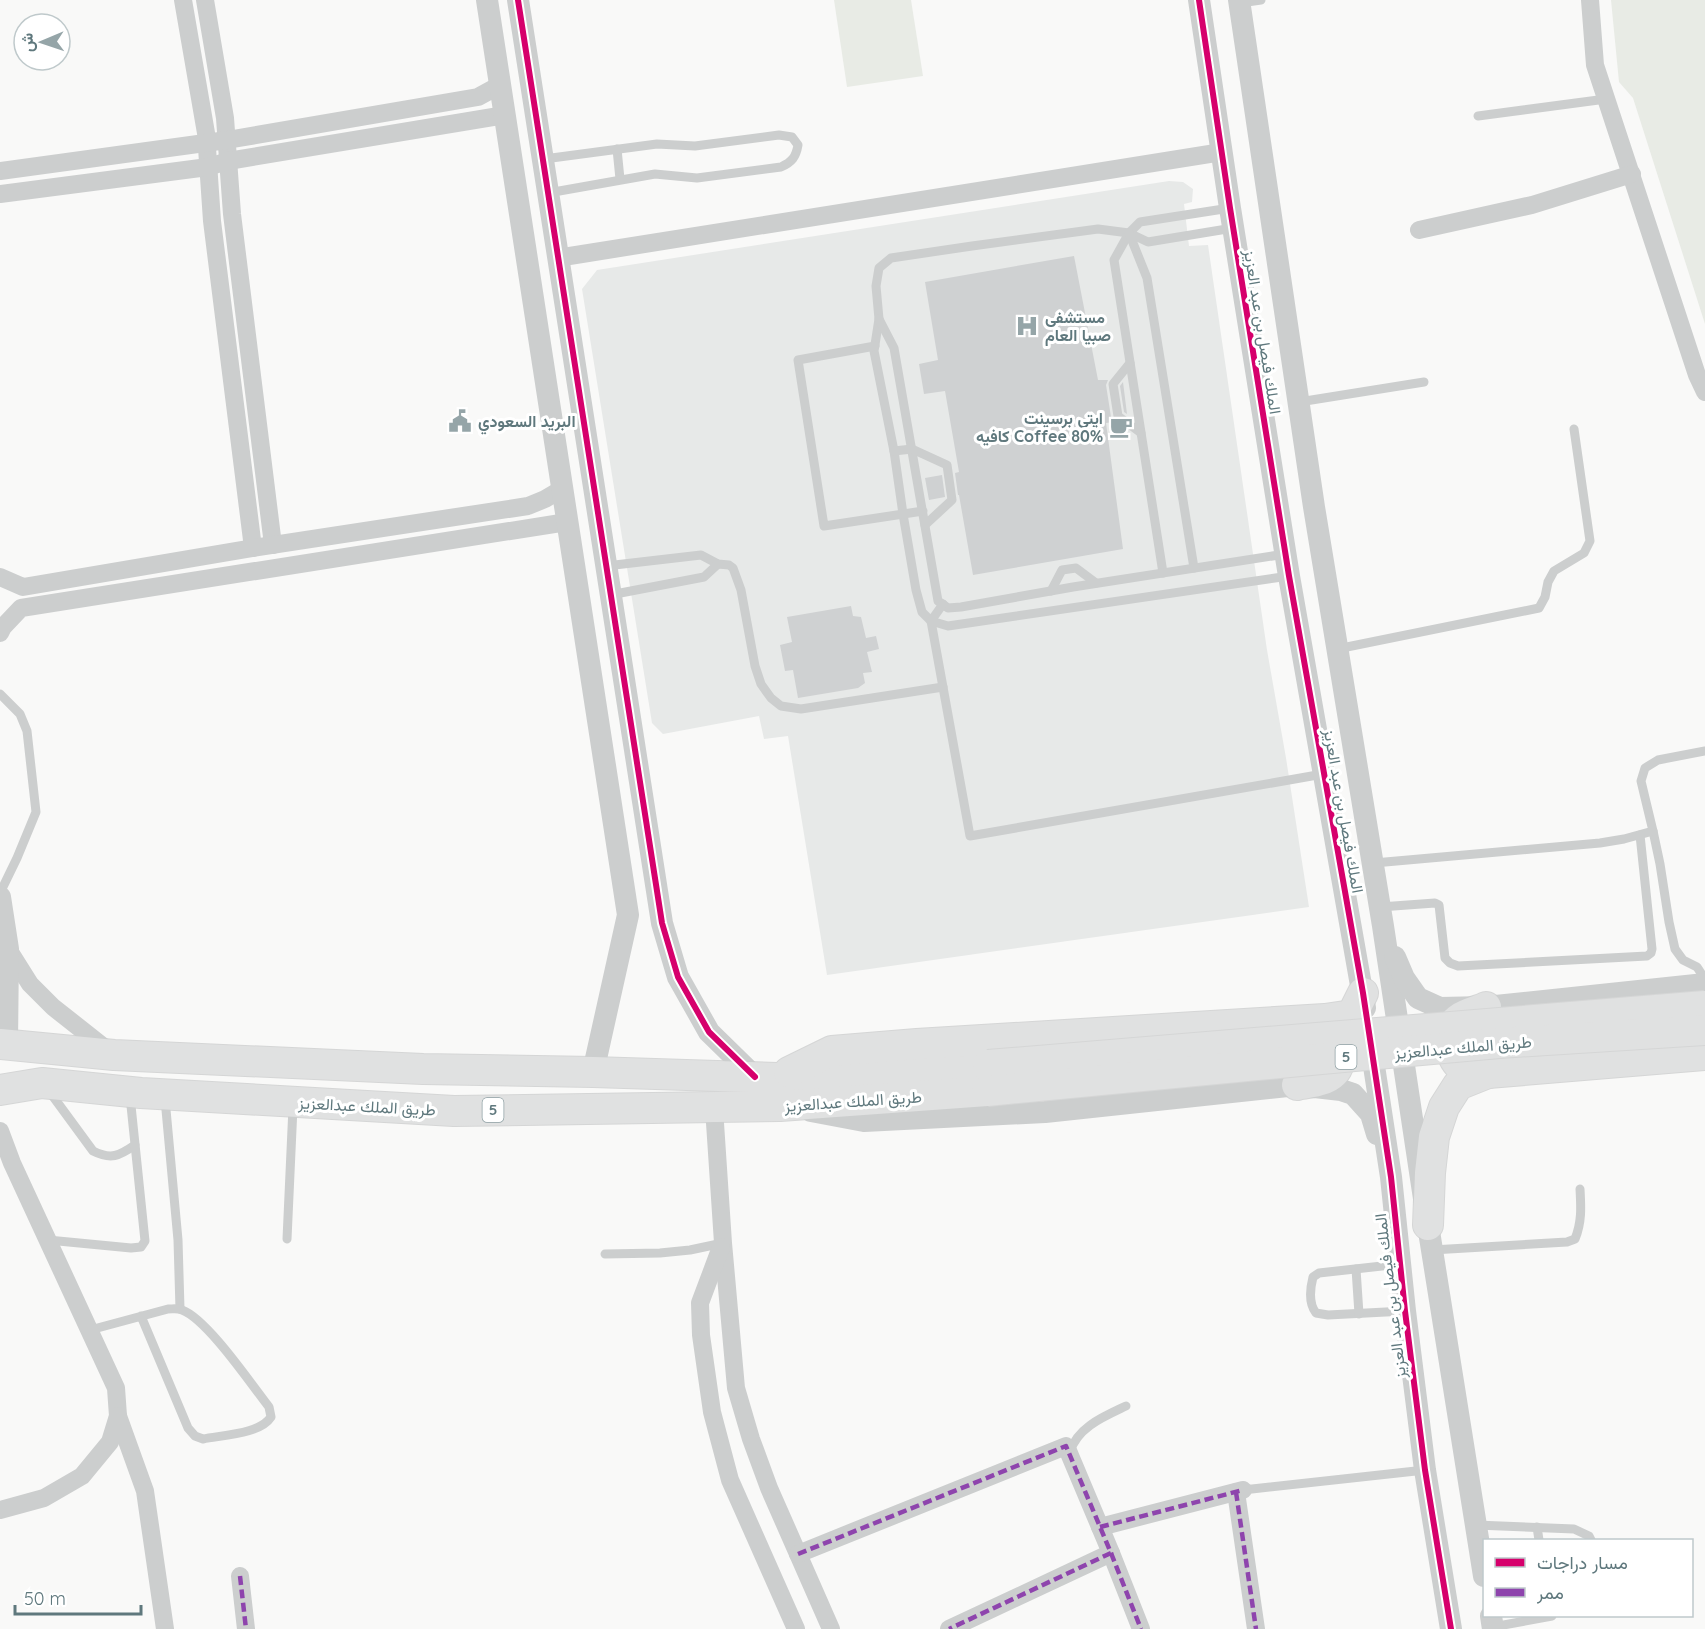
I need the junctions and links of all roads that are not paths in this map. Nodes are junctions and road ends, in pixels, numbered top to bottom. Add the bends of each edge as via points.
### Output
1 (183, 0) edge
2 (205, 0) edge
3 (487, 0) edge
4 (518, 0) edge
5 (1199, 0) edge
6 (1590, 0) edge
7 (1247, 1) edge
8 (500, 85) junction
9 (1606, 99) junction
10 (505, 115) junction
11 (1478, 116) dead end
12 (227, 140) junction
13 (206, 143) junction
14 (617, 149) junction
15 (1222, 152) junction
16 (542, 159) junction
17 (228, 161) junction
18 (208, 167) junction
19 (0, 171) edge
20 (1632, 174) junction
21 (620, 179) junction
22 (547, 193) junction
23 (0, 194) edge
24 (1231, 218) junction
25 (1419, 230) dead end
26 (1128, 233) junction
27 (557, 258) junction
28 (879, 319) junction
29 (874, 346) junction
30 (1130, 363) junction
31 (1424, 382) dead end
32 (1705, 392) edge
33 (1299, 402) junction
34 (1574, 429) dead end
35 (1141, 433) junction
36 (912, 449) junction
37 (894, 451) junction
38 (562, 489) junction
39 (923, 511) junction
40 (903, 514) junction
41 (567, 522) junction
42 (925, 525) junction
43 (273, 545) junction
44 (253, 548) junction
45 (1286, 554) junction
46 (718, 564) junction
47 (606, 566) junction
48 (1194, 568) junction
49 (1163, 573) junction
50 (0, 576) edge
51 (1289, 576) junction
52 (1096, 583) junction
53 (1051, 591) junction
54 (610, 594) junction
55 (943, 604) junction
56 (931, 621) junction
57 (0, 633) edge
58 (1337, 649) junction
59 (943, 687) junction
60 (0, 694) edge
61 (1705, 751) edge
62 (1323, 774) junction
63 (1653, 831) junction
64 (1640, 835) junction
65 (1373, 864) junction
66 (0, 893) edge
67 (0, 897) edge
68 (1381, 917) junction
69 (8, 949) junction
70 (1702, 972) edge
71 (1705, 979) edge
72 (1363, 993) junction
73 (1705, 1006) edge
74 (1486, 1007) junction
75 (1295, 1021) junction
76 (1705, 1030) edge
77 (2, 1039) edge
78 (114, 1055) junction
79 (1705, 1055) edge
80 (593, 1072) junction
81 (1488, 1073) junction
82 (988, 1078) junction
83 (42, 1083) junction
84 (1296, 1085) junction
85 (770, 1087) junction
86 (0, 1090) edge
87 (129, 1092) junction
88 (165, 1094) junction
89 (293, 1101) junction
90 (714, 1108) junction
91 (0, 1131) edge
92 (135, 1145) junction
93 (1391, 1177) junction
94 (1580, 1189) dead end
95 (1430, 1237) junction
96 (287, 1239) dead end
97 (48, 1240) junction
98 (723, 1243) junction
99 (605, 1254) dead end
100 (1400, 1264) junction
101 (1356, 1269) junction
102 (180, 1309) junction
103 (1405, 1311) junction
104 (1359, 1314) junction
105 (141, 1316) junction
106 (90, 1330) junction
107 (1126, 1406) dead end
108 (118, 1416) junction
109 (1069, 1454) junction
110 (1425, 1470) junction
111 (1240, 1491) junction
112 (0, 1510) edge
113 (1476, 1525) junction
114 (1100, 1527) junction
115 (1537, 1527) junction
116 (1539, 1539) edge
117 (1591, 1539) edge
118 (1111, 1553) junction
119 (798, 1554) junction
120 (1483, 1565) edge
121 (240, 1576) dead end
122 (1544, 1617) edge
123 (1492, 1624) edge
124 (165, 1629) edge
125 (246, 1629) edge
126 (796, 1629) edge
127 (831, 1629) edge
128 (949, 1629) edge
129 (1141, 1629) edge
130 (1256, 1629) edge
131 (1451, 1629) edge

1 - 13 street
2 - 12 street
3 - 8 street
4 - 16 street
5 - 15 street, الملك فيصل بن عبد العزيز
6 - 9 street via 1595,65
7 - 33 street, الملك فيصل بن عبد العزيز
8 - 10 street
8 - 12 street via 478,97
9 - 11 lane
9 - 20 street
10 - 17 street
10 - 38 street
12 - 13 street
12 - 17 street
13 - 18 street
13 - 19 street
14 - 16 lane
14 - 21 lane
14 - 21 lane via 657,144 695,146 779,135 792,136 798,145 790,163 781,166 697,177 655,174
15 - 24 street, الملك فيصل بن عبد العزيز
15 - 27 street
16 - 22 street
17 - 18 street
17 - 43 street
18 - 23 street
18 - 44 street
20 - 25 street via 1532,205
20 - 32 street
21 - 22 lane
22 - 27 street
24 - 26 lane via 1140,222
24 - 26 lane via 1148,242
24 - 45 street, الملك فيصل بن عبد العزيز
26 - 28 lane via 1098,229 891,258 879,267
26 - 30 lane via 1114,260
26 - 48 lane via 1147,278
27 - 47 street
28 - 29 lane
28 - 36 lane via 894,348
29 - 37 lane
29 - 40 lane via 798,360 825,526
30 - 35 lane
30 - 35 lane via 1113,384 1118,416
31 - 33 lane
33 - 58 street, الملك فيصل بن عبد العزيز
34 - 58 lane via 1590,541 1584,553 1554,571 1539,608
35 - 49 lane
36 - 37 lane
36 - 39 lane
36 - 42 lane via 947,465 952,500
37 - 40 lane
38 - 41 street
38 - 43 street via 528,506
39 - 40 lane
39 - 42 lane
40 - 56 lane via 916,590 922,612
41 - 57 street via 21,608
41 - 80 street via 628,915
42 - 55 lane via 938,601
43 - 44 street
44 - 50 street via 23,587
45 - 48 lane
45 - 51 street, الملك فيصل بن عبد العزيز
46 - 47 lane via 701,555
46 - 54 lane via 704,577
46 - 59 lane via 729,565 736,572 761,684 781,706 801,709
47 - 54 street
48 - 49 lane
49 - 52 lane
51 - 56 lane via 948,626
51 - 62 street, الملك فيصل بن عبد العزيز
52 - 53 lane
52 - 53 lane via 1076,568 1062,570
53 - 55 lane via 961,607 948,608
54 - 85 street via 662,923 678,977 709,1032
55 - 56 lane
56 - 59 lane
58 - 65 street, الملك فيصل بن عبد العزيز
59 - 62 lane via 970,836
60 - 66 lane via 20,714 27,731 36,812
61 - 63 lane via 1658,760 1645,768 1641,781
62 - 72 street, الملك فيصل بن عبد العزيز
63 - 64 lane
63 - 70 lane via 1675,949 1683,960
64 - 65 lane via 1600,843
64 - 68 lane via 1652,949 1647,956 1458,966 1445,958 1435,903
65 - 68 street, الملك فيصل بن عبد العزيز
67 - 69 street
68 - 74 street via 1404,978 1418,998 1440,1008
68 - 95 street, الملك فيصل بن عبد العزيز
69 - 77 street
69 - 78 street via 30,984 53,1007
70 - 71 lane
70 - 74 street
72 - 75 highway via 1352,1015
72 - 93 street, الملك فيصل بن عبد العزيز
73 - 82 highway, طريق الملك عبدالعزيز / 5, bridge
74 - 81 highway via 1458,1018 1449,1035 1452,1056 1461,1067
75 - 84 highway via 1327,1029 1340,1047 1337,1070 1322,1080
75 - 85 highway via 832,1051
76 - 82 highway, طريق الملك عبدالعزيز / 5, bridge
77 - 78 highway, طريق الملك عبدالعزيز / 5
78 - 80 highway, طريق الملك عبدالعزيز / 5 via 423,1069
79 - 81 highway
80 - 85 highway, طريق الملك عبدالعزيز / 5
81 - 95 highway via 1458,1085 1444,1107 1434,1137 1430,1173
82 - 85 highway, طريق الملك عبدالعزيز / 5
83 - 86 highway, طريق الملك عبدالعزيز / 5
83 - 87 highway, طريق الملك عبدالعزيز / 5
83 - 92 lane via 93,1151 113,1156
84 - 85 street via 1045,1112 864,1121
84 - 93 street via 1353,1094 1371,1114
85 - 90 highway, طريق الملك عبدالعزيز / 5
87 - 88 highway, طريق الملك عبدالعزيز / 5
87 - 92 lane
88 - 89 highway, طريق الملك عبدالعزيز / 5
88 - 102 lane
89 - 90 highway, طريق الملك عبدالعزيز / 5 via 454,1111
89 - 96 lane
90 - 98 street
91 - 97 street
92 - 97 lane via 145,1241 141,1247
93 - 100 street, الملك فيصل بن عبد العزيز
94 - 95 lane via 1579,1229 1575,1239 1567,1242
95 - 113 street, الملك فيصل بن عبد العزيز
97 - 106 street
98 - 99 lane via 660,1253
98 - 119 street via 736,1388 769,1488
98 - 126 street via 700,1304 712,1412 730,1480
100 - 101 lane
100 - 103 street, الملك فيصل بن عبد العزيز
101 - 104 lane
101 - 104 lane via 1319,1273 1310,1287 1316,1313
102 - 105 lane
102 - 105 lane via 214,1336 269,1407 272,1417 267,1423 203,1439 195,1436 188,1428
103 - 104 lane
103 - 110 street, الملك فيصل بن عبد العزيز
105 - 106 lane
106 - 108 street via 116,1388
107 - 109 lane via 1084,1430 1072,1443
108 - 112 street via 110,1442 82,1476 44,1498
108 - 124 street via 145,1491
109 - 114 street
109 - 119 street via 1066,1446
110 - 111 lane
110 - 131 street, الملك فيصل بن عبد العزيز
111 - 114 street
111 - 130 street
113 - 115 lane
113 - 120 street, الملك فيصل بن عبد العزيز
114 - 118 street
115 - 116 lane
115 - 117 lane via 1574,1529
118 - 128 street
118 - 129 street
119 - 127 street
121 - 125 street
122 - 123 lane

